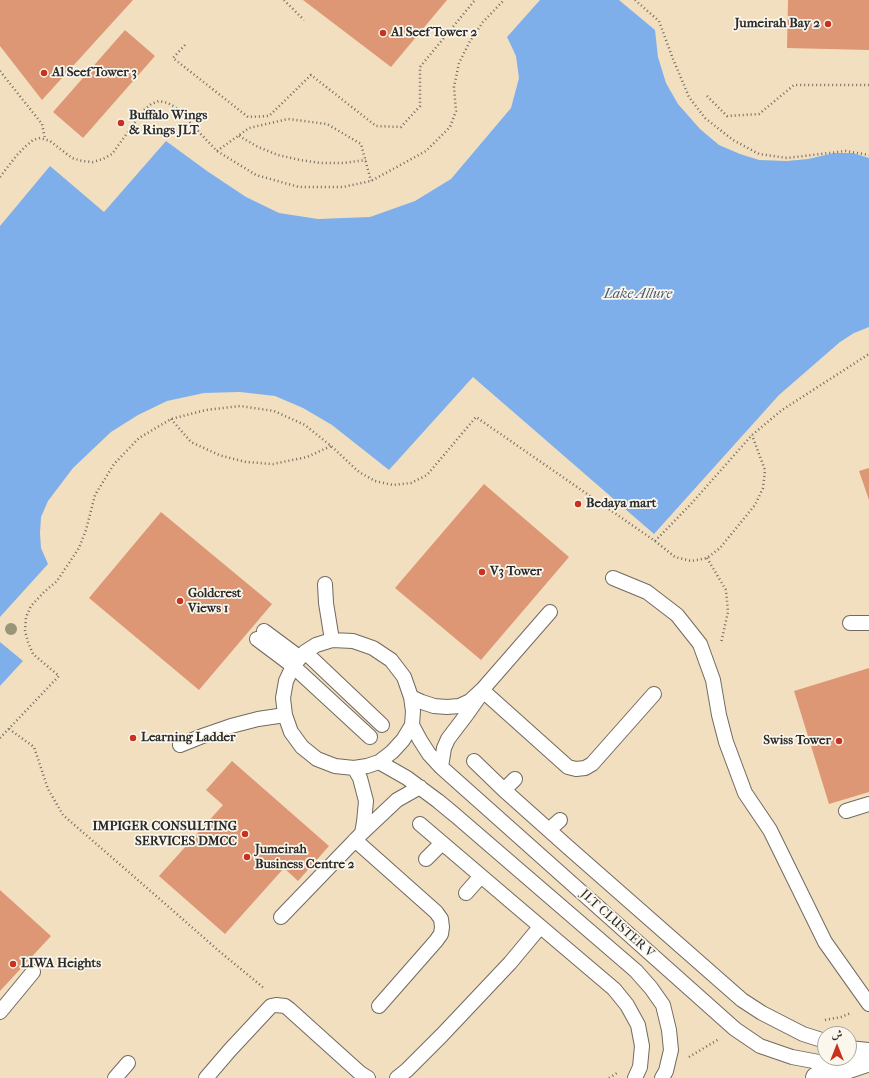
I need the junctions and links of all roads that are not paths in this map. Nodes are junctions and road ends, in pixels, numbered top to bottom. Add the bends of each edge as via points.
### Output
1 (613, 578) dead end
2 (325, 584) dead end
3 (550, 612) dead end
4 (850, 623) dead end
5 (869, 623) edge
6 (261, 635) dead end
7 (332, 640) junction
8 (299, 658) junction
9 (482, 690) junction
10 (654, 694) dead end
11 (411, 697) junction
12 (285, 715) junction
13 (382, 725) dead end
14 (412, 725) junction
15 (370, 737) dead end
16 (180, 745) dead end
17 (474, 761) dead end
18 (379, 762) junction
19 (441, 767) junction
20 (354, 768) junction
21 (515, 779) dead end
22 (420, 787) junction
23 (504, 790) junction
24 (869, 804) edge
25 (846, 811) dead end
26 (560, 820) dead end
27 (420, 824) dead end
28 (549, 830) junction
29 (358, 836) junction
30 (442, 843) junction
31 (426, 859) dead end
32 (480, 876) junction
33 (466, 892) dead end
34 (281, 917) dead end
35 (540, 927) junction
36 (33, 972) dead end
37 (869, 1004) edge
38 (379, 1006) dead end
39 (0, 1012) edge
40 (817, 1038) edge
41 (861, 1056) edge
42 (128, 1063) dead end
43 (115, 1078) edge
44 (206, 1078) edge
45 (368, 1078) edge
46 (396, 1078) edge
47 (635, 1078) edge
48 (662, 1078) edge
49 (817, 1078) edge

1 - 37 lane via 647,592 677,615 700,644 713,680 726,742 745,793 770,830 825,942
2 - 7 lane
3 - 9 lane
4 - 5 lane
6 - 8 lane
7 - 8 lane, JLT CLUSTER V via 316,645
7 - 11 lane, JLT CLUSTER V via 353,641 373,648 391,660 404,677
8 - 12 lane via 286,681 283,698
8 - 13 lane
8 - 15 lane
9 - 10 lane via 568,767 576,769 592,764
9 - 11 lane via 470,701 459,706 434,706
9 - 19 lane via 468,714 448,739
11 - 14 lane, JLT CLUSTER V
12 - 16 lane via 231,726
12 - 20 lane via 291,732 302,747 317,759 335,766
14 - 18 lane via 403,740
14 - 19 lane, JLT CLUSTER V via 429,754
17 - 23 lane
18 - 20 lane
18 - 22 lane, JLT CLUSTER V
19 - 41 lane, JLT CLUSTER V via 735,1029 760,1046 792,1057 824,1063
20 - 29 lane via 360,778 366,801 364,822
21 - 23 lane
22 - 29 lane via 397,800
22 - 48 lane, JLT CLUSTER V via 636,971 651,988 663,1005 669,1030 671,1050
23 - 28 lane
24 - 25 lane
26 - 28 lane
27 - 30 lane
28 - 40 lane via 742,1000 762,1013
29 - 34 lane
29 - 38 lane via 436,912 441,919 442,927 436,941
30 - 31 lane
30 - 32 lane
32 - 33 lane
32 - 35 lane
35 - 46 lane via 442,1035
35 - 47 lane via 614,988 627,1005 638,1025 642,1046 640,1067
36 - 39 lane
41 - 49 main road
42 - 43 lane
44 - 45 lane via 271,1006 276,1005 285,1006

